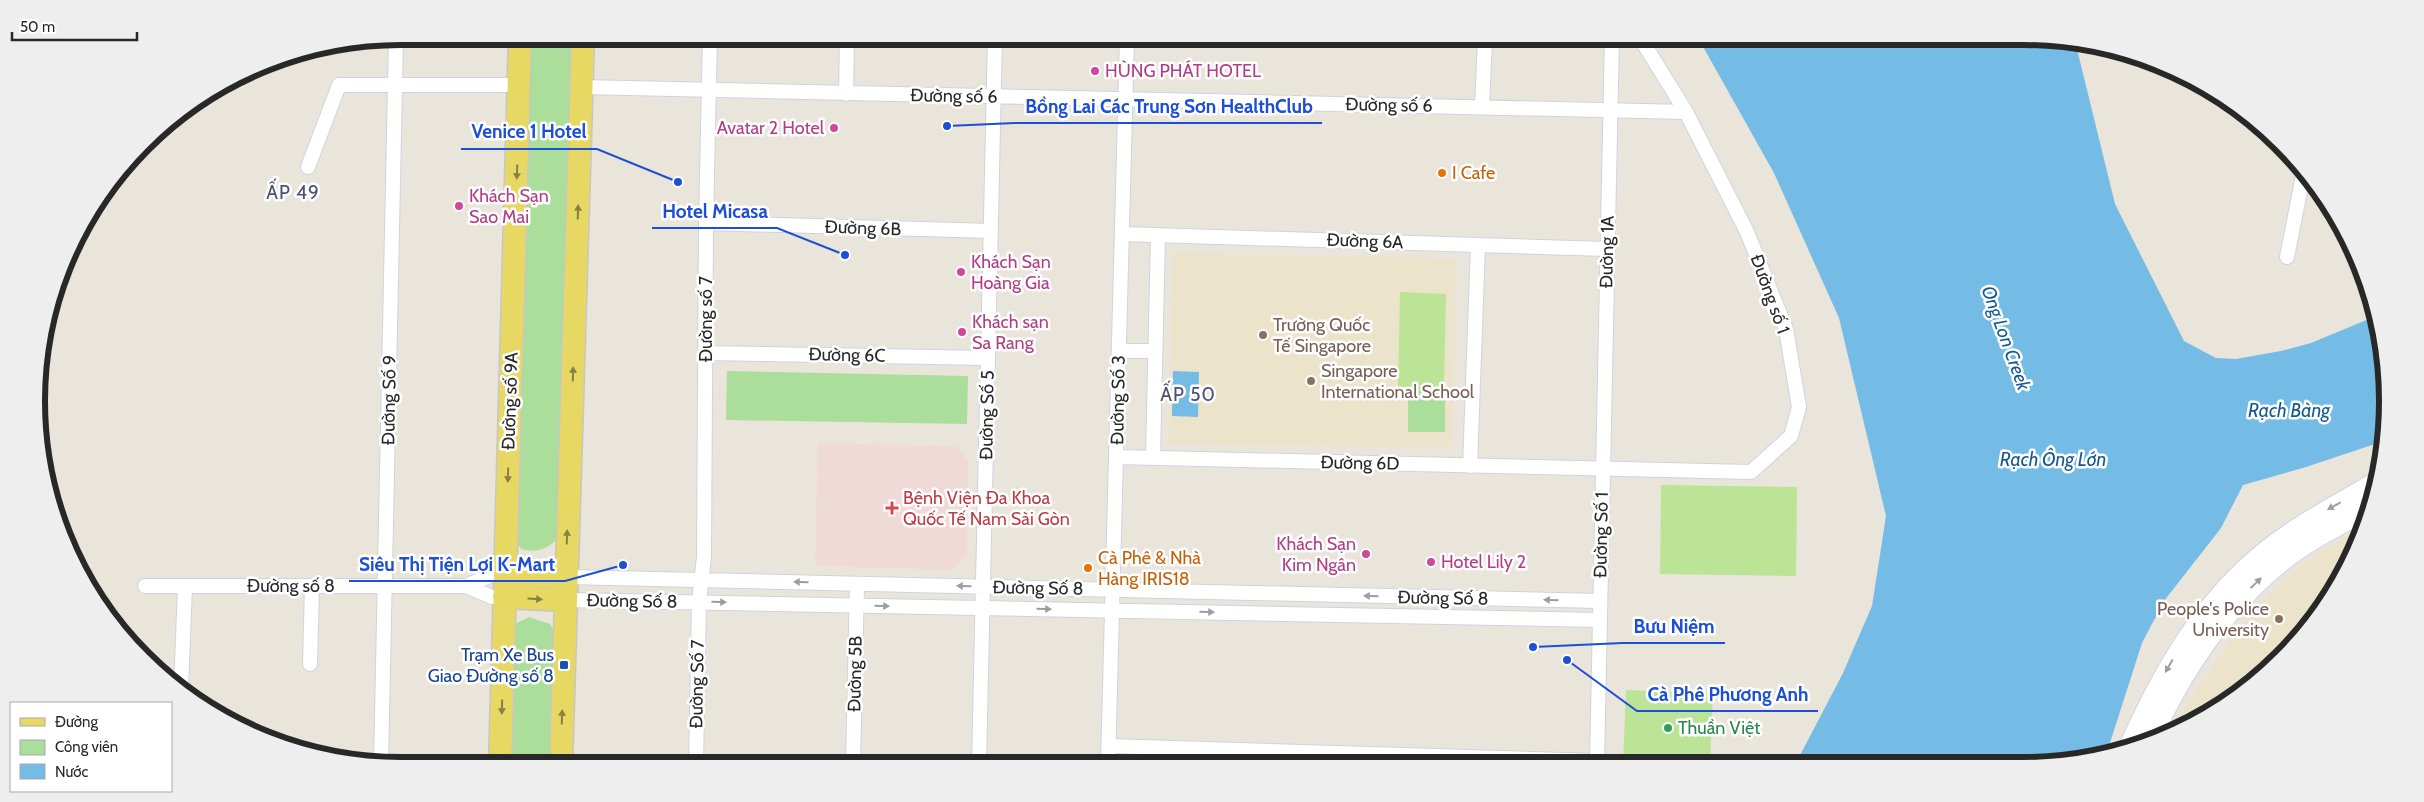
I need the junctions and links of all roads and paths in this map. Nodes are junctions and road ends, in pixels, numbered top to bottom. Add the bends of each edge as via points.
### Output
1 (396, 45) edge
2 (520, 45) edge
3 (583, 45) edge
4 (710, 45) edge
5 (847, 45) edge
6 (995, 45) edge
7 (1127, 45) edge
8 (1485, 45) edge
9 (1612, 45) edge
10 (1645, 45) edge
11 (396, 84) junction
12 (520, 85) junction
13 (582, 87) junction
14 (709, 89) junction
15 (846, 94) junction
16 (993, 97) junction
17 (1125, 100) junction
18 (1482, 107) junction
19 (1610, 110) junction
20 (1686, 112) junction
21 (308, 166) dead end
22 (2302, 180) edge
23 (706, 223) junction
24 (991, 231) junction
25 (1122, 234) junction
26 (1158, 235) junction
27 (1478, 245) junction
28 (1607, 249) junction
29 (2287, 257) dead end
30 (1119, 351) junction
31 (1156, 351) junction
32 (706, 352) junction
33 (988, 358) junction
34 (1117, 457) junction
35 (1153, 458) junction
36 (1470, 466) junction
37 (1602, 469) junction
38 (2368, 487) edge
39 (2361, 513) edge
40 (566, 577) junction
41 (701, 580) junction
42 (857, 584) junction
43 (145, 586) dead end
44 (185, 586) junction
45 (312, 586) junction
46 (385, 586) junction
47 (466, 586) junction
48 (504, 586) junction
49 (983, 587) junction
50 (1113, 590) junction
51 (566, 600) junction
52 (1600, 601) junction
53 (699, 602) junction
54 (856, 605) junction
55 (982, 608) junction
56 (1113, 610) junction
57 (1599, 620) junction
58 (310, 664) dead end
59 (181, 681) edge
60 (2154, 732) edge
61 (2132, 739) edge
62 (1109, 746) junction
63 (381, 756) edge
64 (500, 757) edge
65 (561, 757) edge
66 (696, 757) edge
67 (853, 757) edge
68 (979, 757) edge
69 (1108, 757) edge
70 (1244, 757) edge
71 (1598, 757) edge

1 - 11 street, Đường Số 9
2 - 12 main road, Đường số 9A
3 - 13 main road
4 - 14 street, Đường số 7
5 - 15 street
6 - 16 street, Đường Số 5
7 - 17 street, Đường Số 3
8 - 18 street
9 - 19 street, Đường 1A
10 - 20 street, Đường số 1
11 - 12 street
11 - 21 street via 339,85
11 - 46 street, Đường Số 9
12 -> 48 main road, Đường số 9A
13 - 14 street, Đường số 6
40 -> 13 main road
14 - 15 street, Đường số 6
14 - 23 street, Đường số 7
15 - 16 street, Đường số 6
16 - 17 street, Đường số 6
16 - 24 street, Đường Số 5
17 - 18 street, Đường số 6
17 - 25 street, Đường Số 3
18 - 19 street, Đường số 6
19 - 20 street, Đường số 6
19 - 28 street, Đường 1A
20 - 37 street, Đường số 1 via 1747,232 1786,329 1799,407 1791,436 1751,472
22 - 29 street
23 - 24 street, Đường 6B
23 - 32 street, Đường số 7
24 - 33 street, Đường Số 5
25 - 26 street, Đường 6A
25 - 30 street, Đường Số 3
26 - 27 street, Đường 6A
26 - 31 street
27 - 28 street, Đường 6A
27 - 36 street
28 - 37 street, Đường 1A
30 - 31 street, Đường Số 3
30 - 34 street, Đường Số 3
31 - 35 street
32 - 33 street, Đường 6C
32 - 41 street, Đường số 7
33 - 49 street, Đường Số 5
34 - 35 street, Đường 6D
34 - 50 street, Đường Số 3
35 - 36 street, Đường 6D
36 - 37 street, Đường 6D
37 - 52 street, Đường Số 1
38 -> 61 main road via 2287,536 2237,578 2206,610 2152,695
60 -> 39 main road via 2174,689 2233,606 2289,556
40 - 41 street, Đường Số 8
40 - 48 main road
40 - 51 main road
42 -> 41 street, Đường Số 8
41 - 53 street, Đường số 7
49 -> 42 street, Đường Số 8
42 - 54 street, Đường 5B
43 - 44 street, Đường số 8
44 - 45 street, Đường số 8
44 - 59 street
45 - 46 street, Đường số 8
45 - 58 street
46 - 47 street, Đường số 8
46 - 63 street, Đường Số 9
47 - 48 street, Đường số 8 via 492,575
47 - 48 street, Đường số 8 via 492,597
48 -> 51 main road
48 -> 64 main road, Đường số 9A
49 - 50 street, Đường Số 8
49 - 55 street, Đường Số 5
52 -> 50 street, Đường Số 8
50 - 56 street, Đường Số 3
51 - 53 street, Đường Số 8
65 -> 51 main road
52 - 57 street, Đường Số 1
53 -> 54 street, Đường Số 8
53 - 66 street, Đường Số 7
54 -> 55 street, Đường Số 8
54 - 67 street, Đường 5B
55 -> 56 street, Đường Số 8
55 - 68 street, Đường Số 5
56 -> 57 street, Đường Số 8
56 - 62 street, Đường Số 3
57 - 71 street
62 - 69 street, Đường Số 3
62 - 70 street

